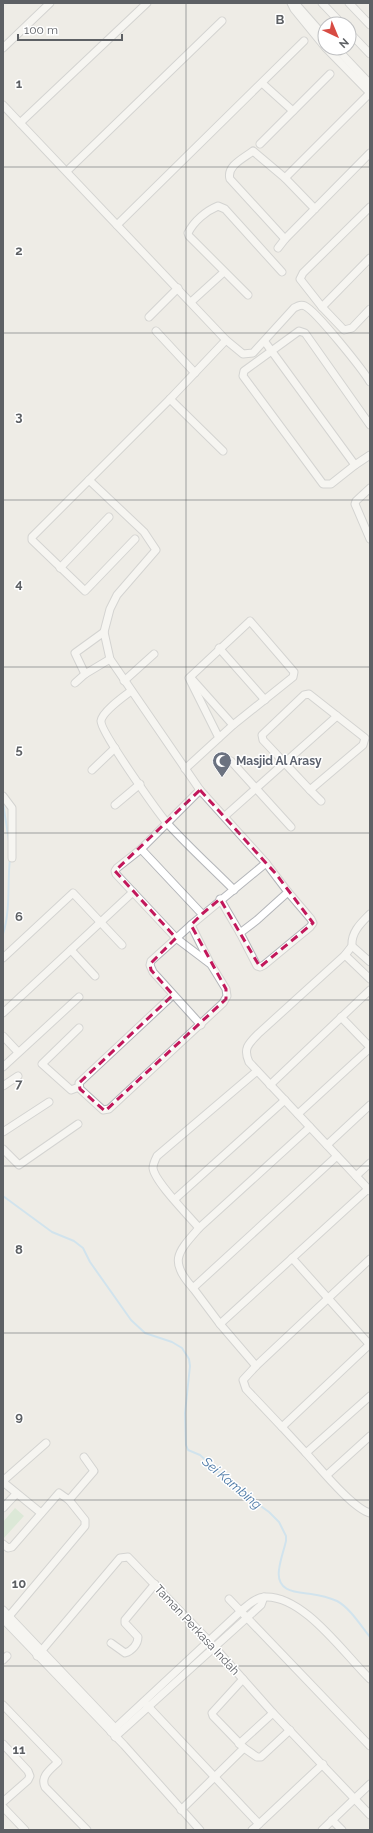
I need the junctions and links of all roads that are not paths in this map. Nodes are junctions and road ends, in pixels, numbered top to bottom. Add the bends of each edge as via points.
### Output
1 (50, 3) edge
2 (147, 3) edge
3 (291, 3) edge
4 (295, 3) edge
5 (322, 3) edge
6 (349, 3) edge
7 (334, 16) edge
8 (222, 21) dead end
9 (370, 25) edge
10 (317, 28) edge
11 (317, 36) edge
12 (357, 40) edge
13 (304, 41) dead end
14 (3, 48) edge
15 (370, 54) edge
16 (335, 56) edge
17 (344, 56) edge
18 (330, 74) dead end
19 (262, 83) junction
20 (370, 84) edge
21 (370, 93) edge
22 (3, 104) edge
23 (292, 111) junction
24 (20, 123) junction
25 (260, 144) dead end
26 (370, 152) edge
27 (67, 171) junction
28 (285, 178) junction
29 (370, 207) edge
30 (315, 208) junction
31 (117, 225) junction
32 (285, 239) junction
33 (278, 248) dead end
34 (370, 258) edge
35 (224, 272) junction
36 (282, 272) dead end
37 (178, 288) junction
38 (248, 295) dead end
39 (191, 302) junction
40 (322, 307) junction
41 (370, 309) edge
42 (149, 317) dead end
43 (156, 331) dead end
44 (226, 340) junction
45 (264, 342) junction
46 (271, 352) junction
47 (195, 373) junction
48 (370, 382) edge
49 (170, 399) junction
50 (370, 425) edge
51 (223, 451) dead end
52 (370, 455) edge
53 (355, 465) junction
54 (89, 480) junction
55 (370, 488) edge
56 (109, 517) dead end
57 (135, 539) dead end
58 (370, 539) edge
59 (60, 568) junction
60 (104, 632) junction
61 (219, 648) junction
62 (154, 654) dead end
63 (110, 659) junction
64 (86, 674) junction
65 (189, 676) junction
66 (124, 681) junction
67 (75, 684) dead end
68 (131, 690) junction
69 (265, 700) junction
70 (337, 716) junction
71 (233, 725) junction
72 (219, 738) junction
73 (115, 748) junction
74 (231, 761) dead end
75 (284, 762) junction
76 (185, 769) junction
77 (92, 770) dead end
78 (140, 784) junction
79 (256, 789) junction
80 (200, 790) junction
81 (310, 790) junction
82 (321, 801) dead end
83 (5, 802) edge
84 (115, 805) dead end
85 (225, 816) junction
86 (166, 822) junction
87 (292, 827) dead end
88 (141, 849) junction
89 (12, 858) dead end
90 (266, 863) junction
91 (234, 890) junction
92 (133, 892) junction
93 (288, 892) junction
94 (220, 899) junction
95 (202, 914) junction
96 (370, 914) edge
97 (101, 922) junction
98 (191, 925) junction
99 (240, 933) junction
100 (176, 938) junction
101 (122, 945) dead end
102 (352, 946) junction
103 (71, 950) junction
104 (345, 955) junction
105 (3, 958) edge
106 (370, 962) edge
107 (210, 963) junction
108 (95, 976) dead end
109 (370, 979) edge
110 (370, 990) edge
111 (173, 995) junction
112 (78, 997) dead end
113 (3, 1013) edge
114 (341, 1017) junction
115 (201, 1025) junction
116 (79, 1028) dead end
117 (3, 1036) edge
118 (370, 1047) edge
119 (18, 1052) junction
120 (3, 1068) edge
121 (257, 1071) junction
122 (18, 1076) dead end
123 (270, 1085) junction
124 (3, 1086) edge
125 (78, 1087) junction
126 (285, 1100) junction
127 (49, 1102) dead end
128 (370, 1105) edge
129 (298, 1114) junction
130 (78, 1124) dead end
131 (310, 1127) junction
132 (3, 1132) edge
133 (326, 1145) junction
134 (3, 1149) edge
135 (337, 1156) junction
136 (370, 1163) edge
137 (356, 1176) junction
138 (369, 1190) edge
139 (175, 1199) junction
140 (199, 1228) junction
141 (292, 1258) junction
142 (370, 1259) edge
143 (193, 1288) junction
144 (328, 1298) junction
145 (220, 1324) junction
146 (370, 1344) edge
147 (256, 1366) junction
148 (370, 1396) edge
149 (282, 1427) junction
150 (370, 1436) edge
151 (46, 1443) dead end
152 (306, 1453) junction
153 (84, 1457) dead end
154 (327, 1475) junction
155 (16, 1494) junction
156 (69, 1500) junction
157 (3, 1508) edge
158 (41, 1513) junction
159 (370, 1513) edge
160 (3, 1544) edge
161 (155, 1584) junction
162 (264, 1597) junction
163 (229, 1599) dead end
164 (3, 1610) edge
165 (241, 1611) junction
166 (247, 1617) junction
167 (6, 1619) edge
168 (228, 1624) junction
169 (233, 1629) junction
170 (111, 1643) dead end
171 (212, 1644) junction
172 (40, 1653) junction
173 (243, 1679) junction
174 (370, 1679) edge
175 (3, 1705) edge
176 (146, 1705) junction
177 (273, 1713) junction
178 (290, 1730) junction
179 (115, 1733) junction
180 (4, 1745) edge
181 (242, 1746) junction
182 (370, 1746) edge
183 (323, 1764) junction
184 (215, 1777) junction
185 (370, 1784) edge
186 (354, 1799) junction
187 (3, 1802) edge
188 (3, 1807) edge
189 (181, 1810) junction
190 (370, 1815) edge
191 (332, 1820) junction
192 (259, 1824) junction
193 (25, 1830) edge
194 (87, 1830) edge
195 (200, 1830) edge
196 (252, 1830) edge
197 (322, 1830) edge
198 (342, 1830) edge

1 - 14 street
2 - 24 street
3 - 11 street
4 - 10 street
5 - 7 street
6 - 9 street
8 - 27 street
12 - 15 street
13 - 19 street
16 - 21 street
17 - 20 street
18 - 23 street
19 - 23 street
19 - 31 street
21 - 28 street
22 - 24 street
23 - 25 street
24 - 27 street
26 - 30 street
27 - 31 street
28 - 30 street
28 - 32 street via 253,151 230,168 228,174 242,194
29 - 40 street via 300,276 301,281
30 - 32 street
31 - 37 street
32 - 33 street
34 - 40 street
35 - 36 street via 188,233 205,214 218,206 226,209
35 - 38 street
35 - 39 street
37 - 39 street
37 - 42 street
39 - 44 street
40 - 41 street via 344,330 352,328
43 - 47 street
44 - 45 street via 246,355 253,354
44 - 47 street
45 - 46 street
45 - 48 street via 294,308 300,304 305,305 322,322
46 - 50 street via 299,331 305,333
46 - 53 street
46 - 53 street via 246,368 243,376 323,484 331,484
47 - 49 street
49 - 51 street
49 - 54 street
52 - 53 street
54 - 59 street via 32,538 32,541
54 - 60 street via 144,532 156,550 117,594
55 - 58 street via 355,504
56 - 59 street
57 - 59 street via 85,591
60 - 63 street
60 - 64 street via 75,653
61 - 65 street
61 - 69 street
61 - 69 street via 252,621 294,672 293,677
62 - 66 street
63 - 64 street
63 - 66 street
64 - 67 street
65 - 71 street
65 - 72 street via 188,680
66 - 68 street
68 - 73 street via 102,719 101,724
68 - 76 street
69 - 71 street
70 - 75 street
70 - 75 street via 312,696 304,695 262,733 264,740
70 - 81 street via 363,735 365,741
71 - 72 street
72 - 76 street
73 - 77 street
73 - 78 street
74 - 79 street
75 - 79 street
75 - 81 street
76 - 80 street
78 - 84 street
78 - 86 street
79 - 85 street
79 - 87 street
80 - 85 street
80 - 86 street
81 - 82 street
83 - 89 street via 12,806
85 - 90 street
86 - 88 street
86 - 91 street
88 - 92 street via 115,871
88 - 95 street
90 - 91 street
90 - 93 street
91 - 94 street
92 - 97 street
92 - 100 street
93 - 99 street
93 - 99 street via 312,919 310,927 260,967 257,966
94 - 95 street
94 - 99 street
95 - 98 street
96 - 102 street via 354,932
97 - 101 street
97 - 103 street
97 - 105 street via 73,893
98 - 100 street
98 - 107 street
100 - 107 street
100 - 111 street via 151,961 150,965
102 - 104 street
102 - 106 street
103 - 108 street
103 - 113 street
104 - 109 street
104 - 121 street via 248,1044 246,1056
107 - 115 street via 226,989 227,996
110 - 114 street
111 - 115 street
111 - 125 street via 82,1080
112 - 119 street
114 - 118 street
114 - 123 street
115 - 125 street via 108,1110 101,1109
116 - 125 street via 42,1064 71,1090
117 - 119 street
118 - 129 street
119 - 120 street
121 - 123 street
121 - 139 street via 157,1156 154,1172
122 - 124 street
123 - 126 street
126 - 129 street
126 - 139 street
127 - 132 street
128 - 133 street
129 - 131 street
130 - 134 street via 19,1164
131 - 133 street
131 - 140 street
133 - 135 street
135 - 137 street
135 - 143 street
136 - 137 street
137 - 138 street
138 - 141 street
139 - 140 street
140 - 143 street via 181,1249 177,1261 181,1273
141 - 144 street
141 - 145 street
142 - 144 street
143 - 145 street
144 - 146 street
144 - 147 street
145 - 147 street
146 - 149 street
147 - 149 street via 245,1377 244,1386
148 - 152 street
149 - 152 street
150 - 154 street
151 - 155 street via 4,1480 4,1484
152 - 154 street
153 - 156 street via 94,1471
154 - 159 street via 362,1511
155 - 157 street
155 - 158 street
156 - 158 street via 58,1494
156 - 167 street via 80,1512 86,1524
158 - 160 street via 12,1547 8,1548
161 - 170 street via 125,1618 125,1623 138,1637 138,1642 125,1653
161 - 171 street, Taman Perkasa Indah
161 - 172 street, Taman Perkasa Indah via 130,1558 122,1556
162 - 165 street via 253,1601
162 - 166 street via 261,1606
162 - 174 street via 280,1600 317,1622
163 - 165 street
164 - 167 street
165 - 166 street
165 - 168 street
166 - 169 street
166 - 182 street
167 - 172 street
168 - 169 street
168 - 171 street
169 - 171 street
171 - 173 street, Taman Perkasa Indah
171 - 176 street
172 - 179 street
173 - 177 street, Taman Perkasa Indah
173 - 181 street via 212,1713
175 - 194 street via 58,1762 42,1782
176 - 179 street
176 - 184 street
177 - 178 street, Taman Perkasa Indah
177 - 181 street
178 - 181 street via 261,1757 257,1757
178 - 183 street, Taman Perkasa Indah
179 - 189 street
180 - 187 street via 30,1776
181 - 184 street
183 - 186 street, Taman Perkasa Indah
183 - 192 street
184 - 189 street
184 - 192 street
185 - 186 street
186 - 190 street, Taman Perkasa Indah
186 - 191 street
188 - 193 street
189 - 195 street
191 - 197 street
191 - 198 street
192 - 196 street

